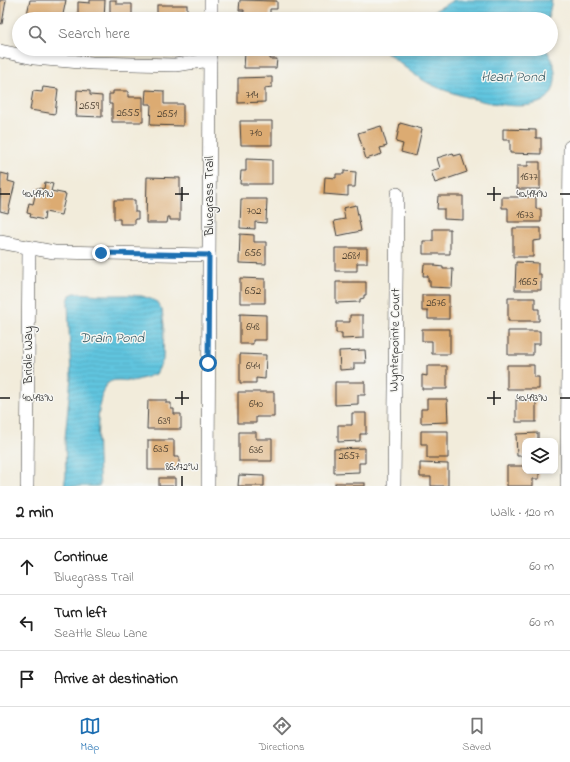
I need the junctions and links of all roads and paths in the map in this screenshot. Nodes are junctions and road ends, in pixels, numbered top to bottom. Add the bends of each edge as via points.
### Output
1 (211, 0) edge
2 (211, 12) edge
3 (0, 51) edge
4 (12, 53) edge
5 (24, 56) edge
6 (204, 56) edge
7 (210, 56) edge
8 (570, 147) edge
9 (397, 194) dead end
10 (0, 242) edge
11 (29, 248) junction
12 (209, 255) junction
13 (27, 486) edge
14 (208, 486) edge
15 (394, 486) edge
16 (567, 486) edge

1 - 2 street
3 - 4 street
5 - 6 street via 92,63 175,65
7 - 12 street, Bluegrass Trail
8 - 16 street
9 - 15 street, Wynterpointe Court
10 - 11 street
11 - 12 street via 54,252
11 - 13 street, Bridle Way
12 - 14 street, Bluegrass Trail

